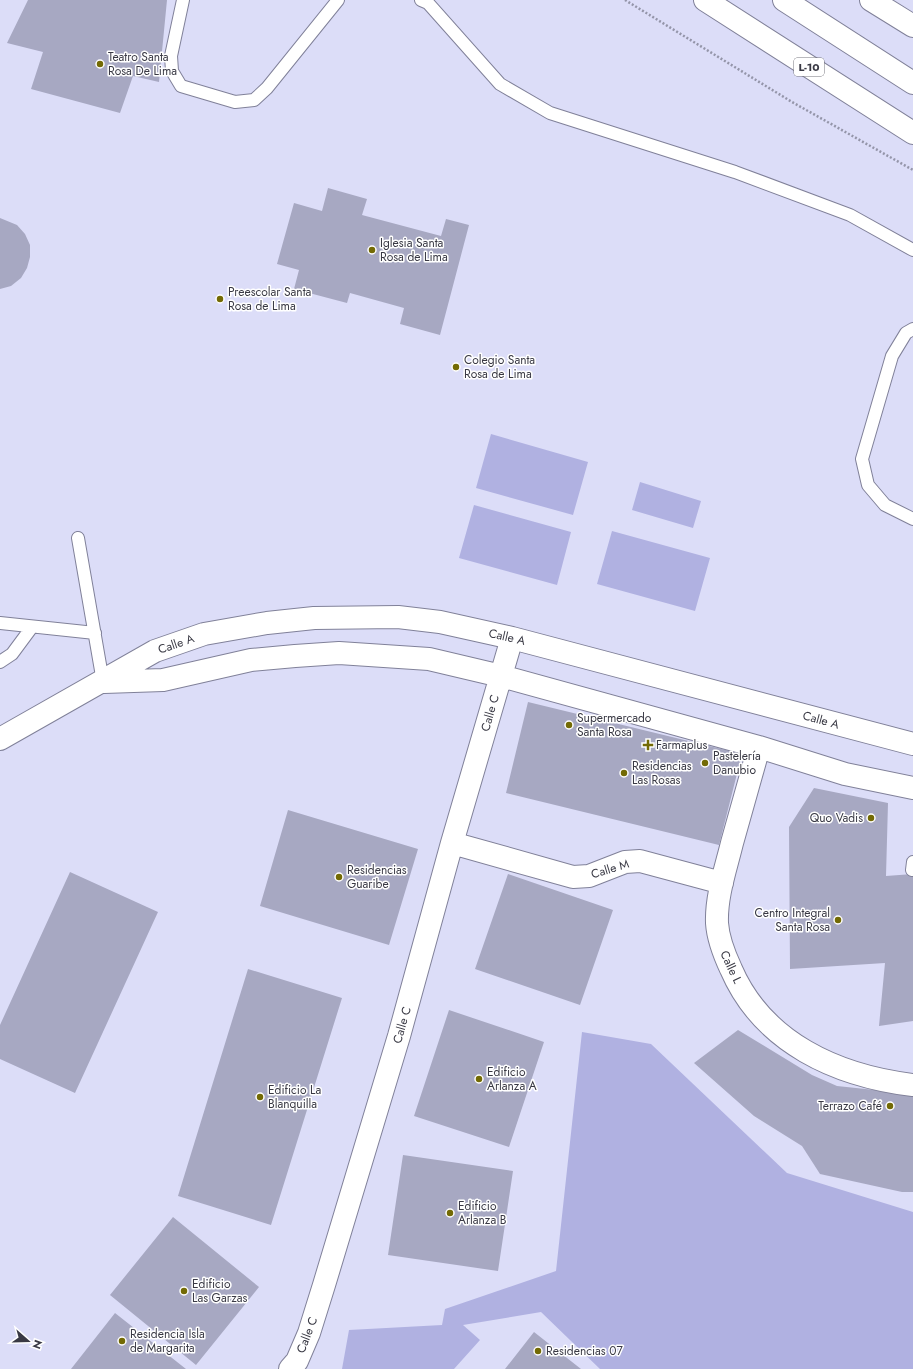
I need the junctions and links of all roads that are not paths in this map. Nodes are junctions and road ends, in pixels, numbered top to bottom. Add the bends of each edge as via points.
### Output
1 (183, 0) edge
2 (338, 0) edge
3 (421, 0) edge
4 (705, 0) edge
5 (784, 0) edge
6 (871, 0) edge
7 (913, 26) edge
8 (913, 82) edge
9 (913, 133) edge
10 (913, 250) edge
11 (913, 329) edge
12 (913, 519) edge
13 (78, 538) dead end
14 (0, 623) edge
15 (32, 627) junction
16 (95, 633) junction
17 (512, 638) junction
18 (0, 662) edge
19 (501, 676) junction
20 (103, 682) junction
21 (0, 739) edge
22 (913, 744) edge
23 (759, 747) junction
24 (913, 788) edge
25 (452, 843) junction
26 (722, 883) junction
27 (913, 1085) edge
28 (298, 1366) edge

1 - 2 lane via 171,56 172,71 181,86 235,102 254,100 267,88
3 - 10 lane via 428,3 500,84 550,112 735,172 850,214
4 - 9 main road, L-10
5 - 8 main road
6 - 7 main road
11 - 12 lane via 906,333 892,356 862,459 868,485 885,505
13 - 16 lane
14 - 15 lane
15 - 16 lane
15 - 18 lane via 12,654
16 - 20 lane
17 - 19 main road, Calle C
17 - 20 main road, Calle A via 440,622 398,617 314,618 267,623 204,634 155,651
17 - 22 main road, Calle A
19 - 20 main road, Calle A via 429,659 339,654 250,660 163,680
19 - 23 main road, Calle A
19 - 25 main road, Calle C
20 - 21 main road, Calle A
23 - 24 main road, Calle A via 845,774
23 - 26 main road, Calle L
25 - 26 main road, Calle M via 573,877 589,876 625,862 640,861
25 - 28 main road, Calle C via 397,1044
26 - 27 main road, Calle L via 717,923 720,943 737,982 759,1015 786,1039 824,1061 872,1077

